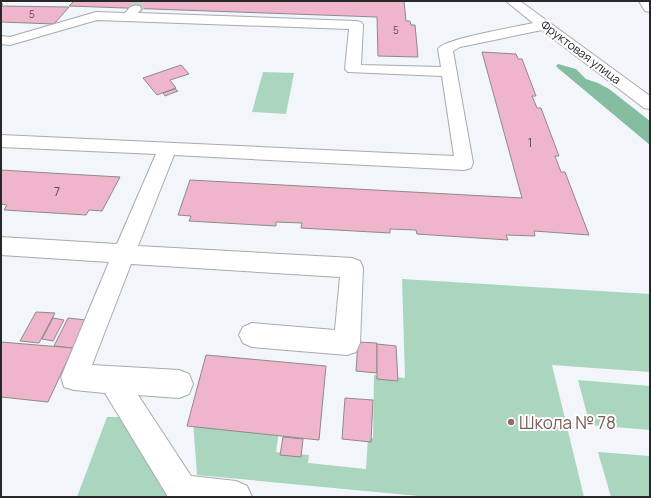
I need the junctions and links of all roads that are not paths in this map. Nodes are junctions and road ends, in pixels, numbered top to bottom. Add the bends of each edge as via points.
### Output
1 (512, 1) edge
2 (645, 1) edge
3 (650, 8) edge
4 (544, 25) junction
5 (4, 43) edge
6 (449, 72) junction
7 (634, 92) junction
8 (650, 93) edge
9 (650, 104) edge
10 (1, 141) edge
11 (167, 150) junction
12 (1, 246) edge
13 (124, 254) junction
14 (252, 335) dead end
15 (113, 380) junction
16 (179, 384) dead end
17 (236, 497) edge

1 - 4 street, Фруктовая улица
2 - 3 street
4 - 6 street via 456,44 445,49
4 - 7 street, Фруктовая улица
5 - 6 street via 96,16 132,13 356,25 353,69
6 - 11 street via 464,163
7 - 8 street
7 - 9 street, Фруктовая улица
10 - 11 street
11 - 13 street
12 - 13 street
13 - 14 street via 352,268 347,343
13 - 15 street via 74,377
15 - 16 street
15 - 17 street via 182,491

